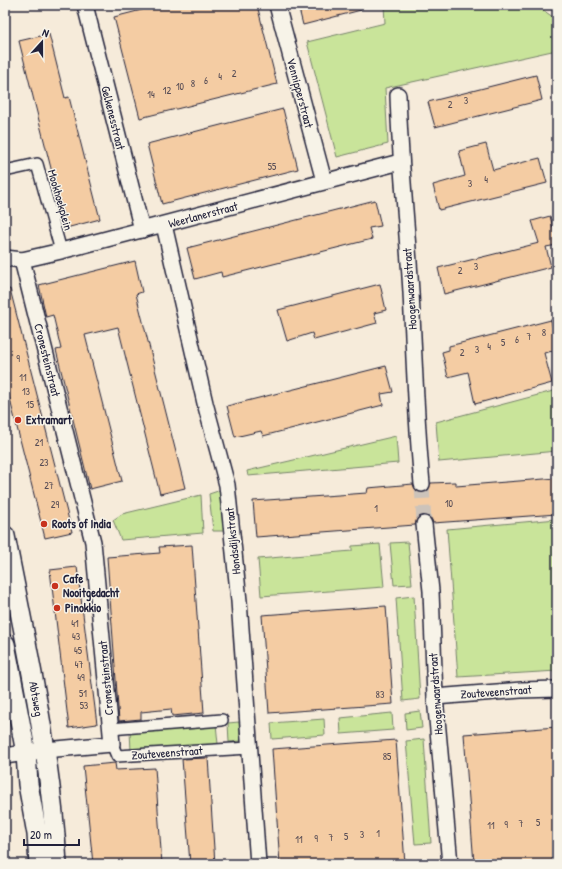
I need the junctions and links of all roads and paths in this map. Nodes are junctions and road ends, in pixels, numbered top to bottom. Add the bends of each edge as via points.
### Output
1 (85, 5) edge
2 (277, 5) edge
3 (398, 95) dead end
4 (400, 162) junction
5 (5, 171) edge
6 (324, 181) junction
7 (164, 225) junction
8 (142, 230) junction
9 (61, 251) junction
10 (5, 258) edge
11 (22, 260) junction
12 (422, 484) tunnel mouth
13 (424, 524) tunnel mouth
14 (5, 536) edge
15 (5, 644) edge
16 (557, 689) edge
17 (436, 697) junction
18 (222, 720) dead end
19 (110, 729) junction
20 (112, 744) junction
21 (249, 748) junction
22 (45, 750) junction
23 (26, 753) junction
24 (5, 756) edge
25 (39, 864) edge
26 (57, 864) edge
27 (258, 864) edge
28 (450, 864) edge

1 - 8 street, Gelkenesstraat
2 - 6 street, Vennipperstraat
3 - 4 street, Hoogenwaardstraat
4 - 6 street, Weerlanerstraat
4 - 12 street, Hoogenwaardstraat via 407,233
5 - 9 street, Mookhoekplein via 37,164
6 - 7 street, Weerlanerstraat
7 - 8 street, Weerlanerstraat
7 - 21 street, Hondsdijkstraat via 227,486
8 - 9 street, Weerlanerstraat
9 - 11 street, Weerlanerstraat
10 - 11 street, Weerlanerstraat
11 - 19 street, Cronesteinstraat via 93,542
13 - 17 street, Hoogenwaardstraat via 431,591
14 - 22 street, Abtsweg
15 - 23 street, Abtsweg
16 - 17 street, Zouteveenstraat
17 - 28 street, Hoogenwaardstraat
18 - 19 street
19 - 20 street, Cronesteinstraat
20 - 21 street, Zouteveenstraat via 116,756
20 - 22 street
21 - 27 street, Hondsdijkstraat
22 - 23 street
22 - 26 street, Abtsweg
23 - 24 street
23 - 25 street, Abtsweg

